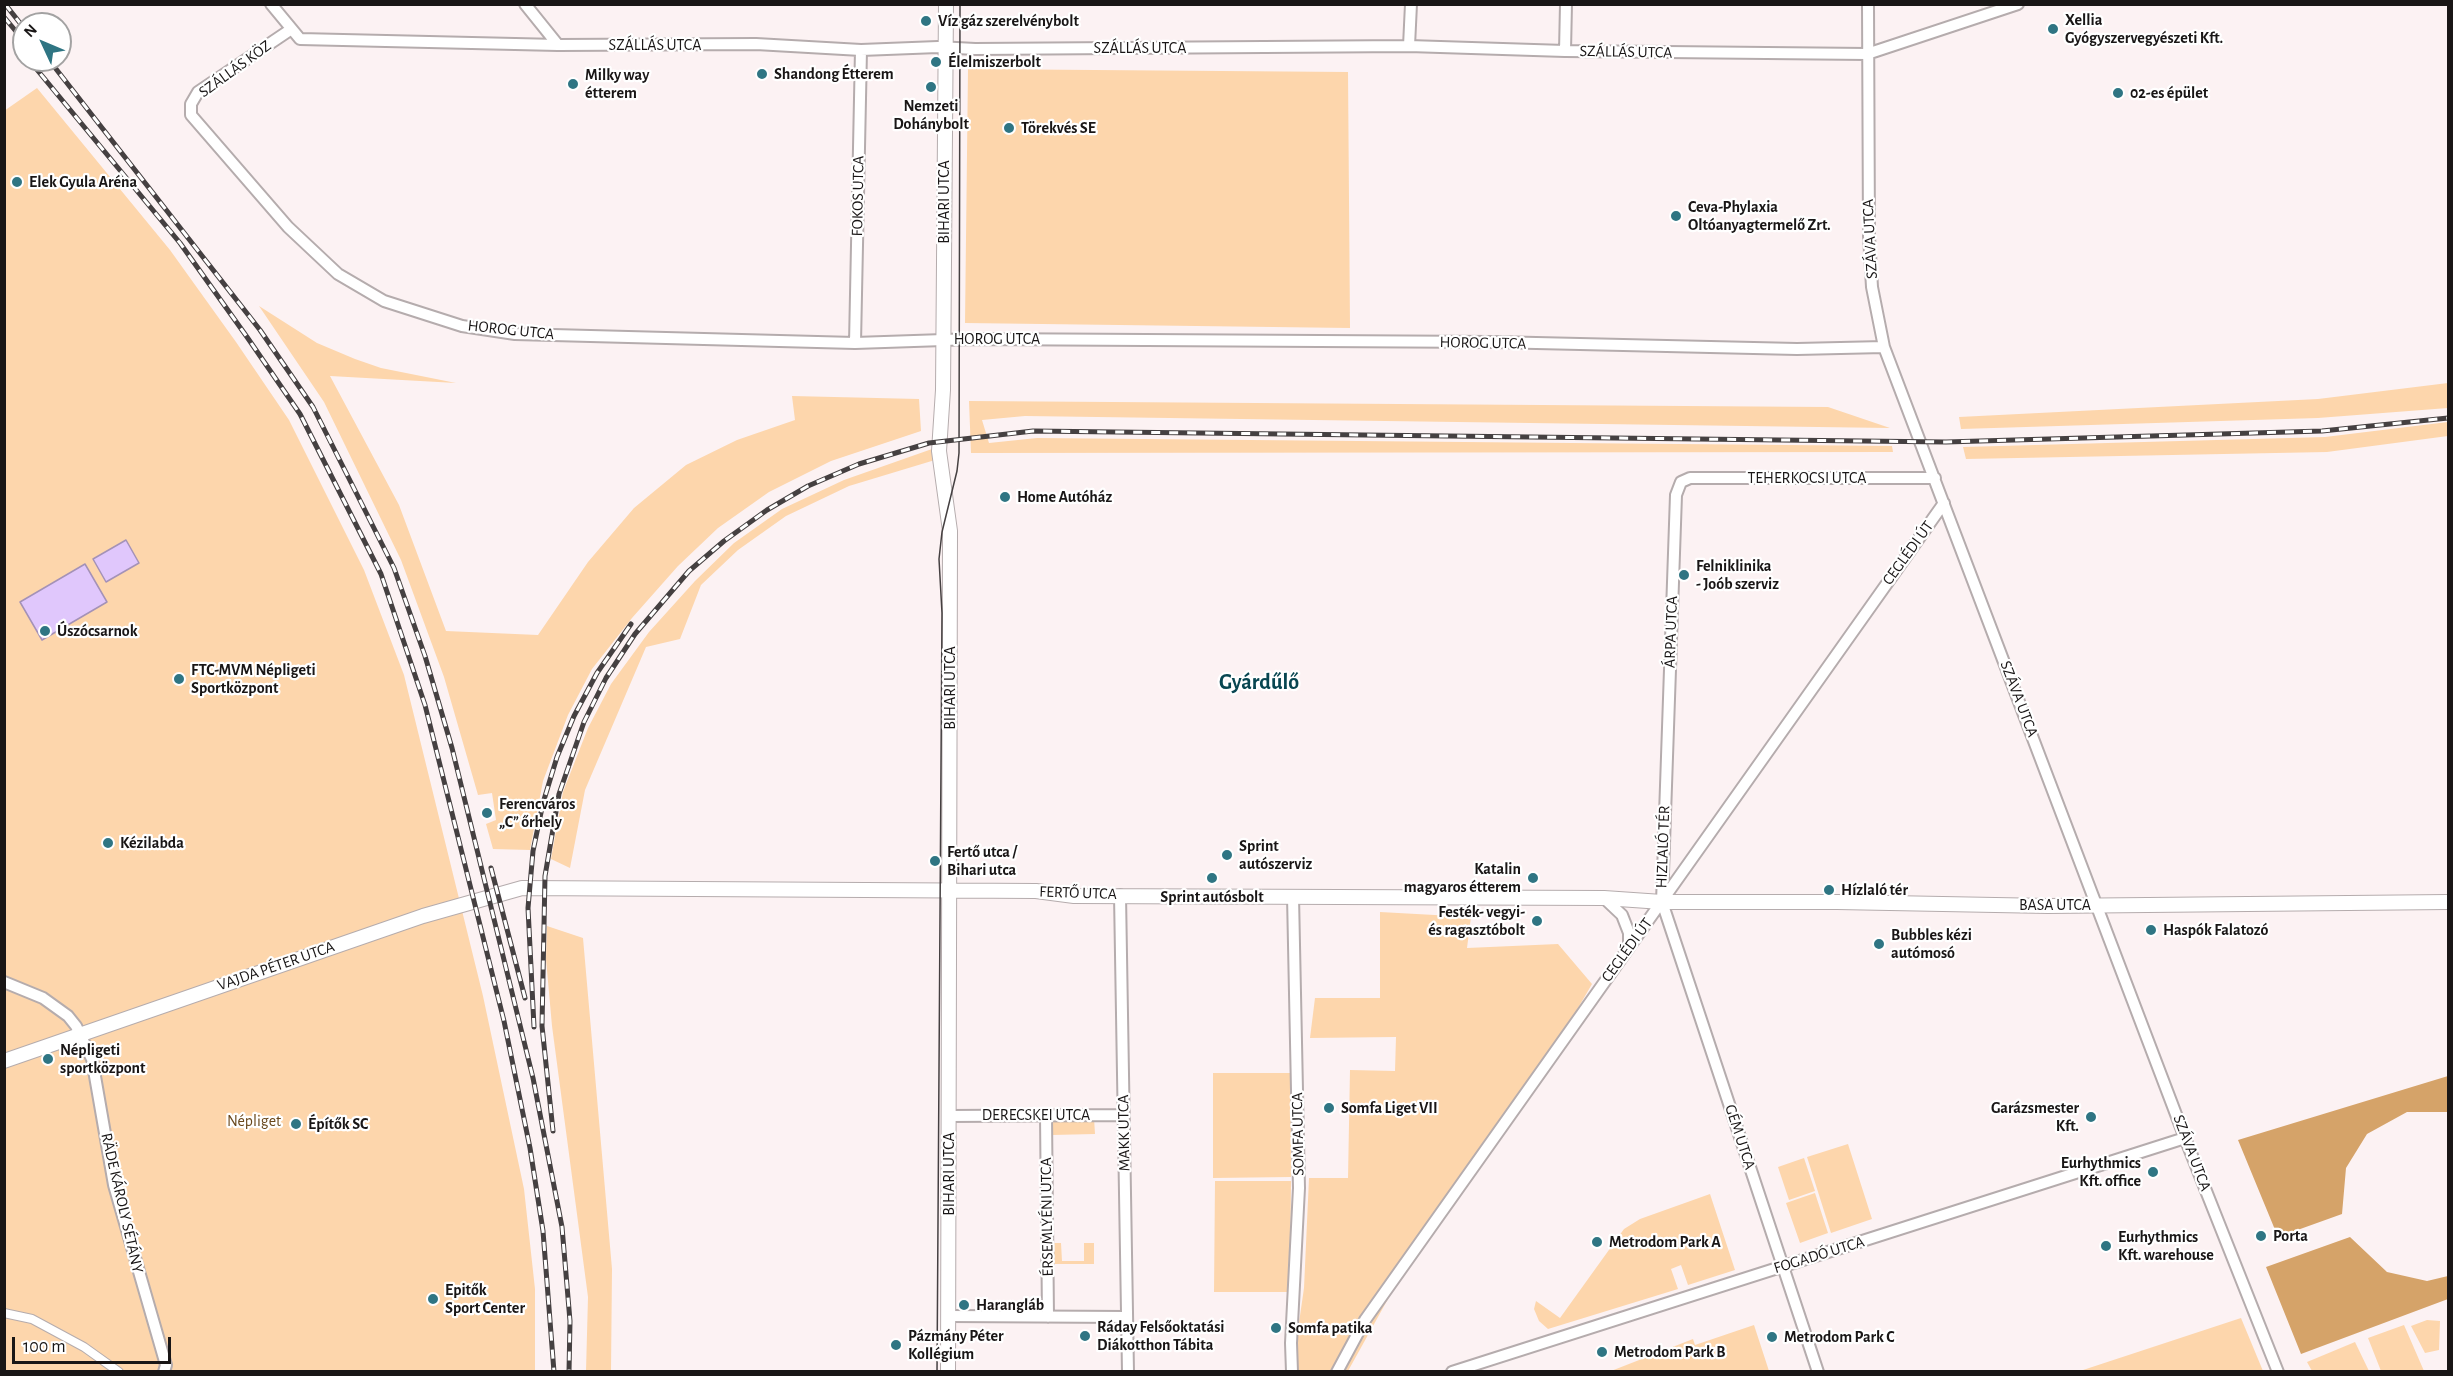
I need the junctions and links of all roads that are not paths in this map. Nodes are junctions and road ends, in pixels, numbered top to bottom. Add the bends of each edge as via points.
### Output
1 (271, 4) edge
2 (525, 4) edge
3 (946, 4) edge
4 (1411, 4) edge
5 (1566, 4) edge
6 (1868, 4) edge
7 (2018, 4) edge
8 (290, 30) junction
9 (558, 45) junction
10 (1409, 46) junction
11 (945, 47) junction
12 (861, 50) junction
13 (1565, 51) junction
14 (1867, 54) junction
15 (191, 115) joint
16 (943, 339) junction
17 (855, 343) junction
18 (1884, 347) junction
19 (1935, 478) junction
20 (1681, 482) joint
21 (1944, 503) junction
22 (1665, 783) joint
23 (551, 888) joint
24 (950, 891) junction
25 (1120, 895) junction
26 (1293, 896) junction
27 (1604, 898) junction
28 (1662, 902) junction
29 (2448, 902) edge
30 (2098, 905) junction
31 (1629, 946) junction
32 (4, 982) edge
33 (80, 1035) junction
34 (4, 1061) edge
35 (1124, 1115) junction
36 (949, 1116) junction
37 (1046, 1116) junction
38 (2185, 1138) junction
39 (1783, 1266) junction
40 (4, 1313) edge
41 (949, 1316) junction
42 (1048, 1317) junction
43 (1126, 1317) junction
44 (119, 1371) edge
45 (164, 1371) edge
46 (948, 1371) edge
47 (1128, 1371) edge
48 (1292, 1371) edge
49 (1337, 1371) edge
50 (1452, 1371) edge
51 (1818, 1371) edge
52 (2277, 1371) edge

1 - 8 street
2 - 9 street
3 - 11 street, BIHARI UTCA
4 - 10 street
5 - 13 street
6 - 14 street, SZÁVA UTCA
7 - 14 street, SZÁLLÁS UTCA
8 - 9 street, SZÁLLÁS UTCA via 300,39
8 - 15 street, SZÁLLÁS KÖZ via 198,93
9 - 12 street, SZÁLLÁS UTCA via 756,44
10 - 11 street, SZÁLLÁS UTCA
10 - 13 street, SZÁLLÁS UTCA
11 - 12 street, SZÁLLÁS UTCA
11 - 16 street, BIHARI UTCA
12 - 17 street, FOKOS UTCA
13 - 14 street, SZÁLLÁS UTCA
14 - 18 street, SZÁVA UTCA via 1869,246 1872,287
15 - 17 street, HOROG UTCA via 288,226 330,267 366,292 417,313 462,326 515,334
16 - 17 street, HOROG UTCA
16 - 18 street, HOROG UTCA
16 - 24 street, BIHARI UTCA via 939,451 950,531
18 - 19 street, SZÁVA UTCA
19 - 20 street, TEHERKOCSI UTCA via 1690,478
19 - 21 street, SZÁVA UTCA
20 - 22 street, ÁRPA UTCA via 1676,495
21 - 28 street, CEGLÉDI ÚT
21 - 30 street, SZÁVA UTCA
22 - 28 street, HIZLALÓ TÉR
23 - 24 street, FERTŐ UTCA
23 - 33 street, VAJDA PÉTER UTCA via 522,888 461,903
24 - 25 street, FERTŐ UTCA
24 - 36 street, BIHARI UTCA
25 - 26 street, FERTŐ UTCA
25 - 35 street, MAKK UTCA
26 - 27 street, FERTŐ UTCA
26 - 48 street, SOMFA UTCA via 1299,1188
27 - 28 street, HIZLALÓ TÉR
27 - 31 street via 1622,915
28 - 30 street, BASA UTCA
28 - 31 street, CEGLÉDI ÚT
28 - 39 street, GÉM UTCA
29 - 30 street, BASA UTCA
30 - 38 street, SZÁVA UTCA
31 - 49 street, CEGLÉDI ÚT via 1365,1320
32 - 33 street, RÄDE KÁROLY SÉTÁNY via 44,998 68,1016
33 - 34 street, VAJDA PÉTER UTCA
33 - 45 street, RÄDE KÁROLY SÉTÁNY via 92,1059 114,1185 166,1365
35 - 37 street, DERECSKEI UTCA
35 - 43 street, MAKK UTCA
36 - 37 street, DERECSKEI UTCA
36 - 41 street, BIHARI UTCA
37 - 42 street, ÉRSEMLYÉNI UTCA
38 - 39 street, FOGADÓ UTCA
38 - 52 street, SZÁVA UTCA
39 - 50 street, FOGADÓ UTCA
39 - 51 street, GÉM UTCA
40 - 44 street via 32,1319
41 - 42 street
41 - 46 street, BIHARI UTCA
42 - 43 street
43 - 47 street, MAKK UTCA

